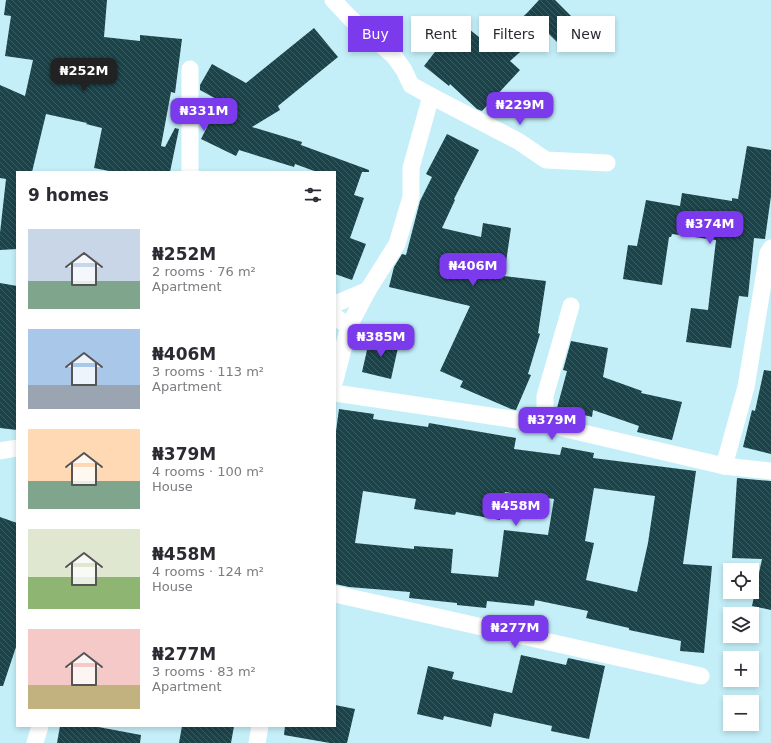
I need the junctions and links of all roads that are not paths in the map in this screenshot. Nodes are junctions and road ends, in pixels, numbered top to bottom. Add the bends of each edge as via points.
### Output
1 (333, 0) edge
2 (190, 69) dead end
3 (432, 96) junction
4 (607, 163) dead end
5 (190, 171) edge
6 (771, 248) edge
7 (368, 290) junction
8 (336, 304) edge
9 (570, 306) dead end
10 (336, 318) edge
11 (349, 326) junction
12 (336, 376) edge
13 (336, 393) edge
14 (546, 424) junction
15 (16, 448) edge
16 (0, 451) edge
17 (724, 466) junction
18 (771, 471) edge
19 (336, 594) edge
20 (700, 676) dead end
21 (40, 727) edge
22 (260, 727) edge
23 (35, 743) edge
24 (257, 743) edge

1 - 3 street via 394,56 411,86
2 - 5 street
3 - 4 street via 546,160
3 - 7 street via 411,168 411,197 397,244
6 - 17 street via 768,253 746,387
7 - 8 street
7 - 11 street
9 - 14 street via 545,396
10 - 11 street
11 - 12 street
13 - 14 street
14 - 17 street
15 - 16 street
17 - 18 street
19 - 20 street
21 - 23 street
22 - 24 street

